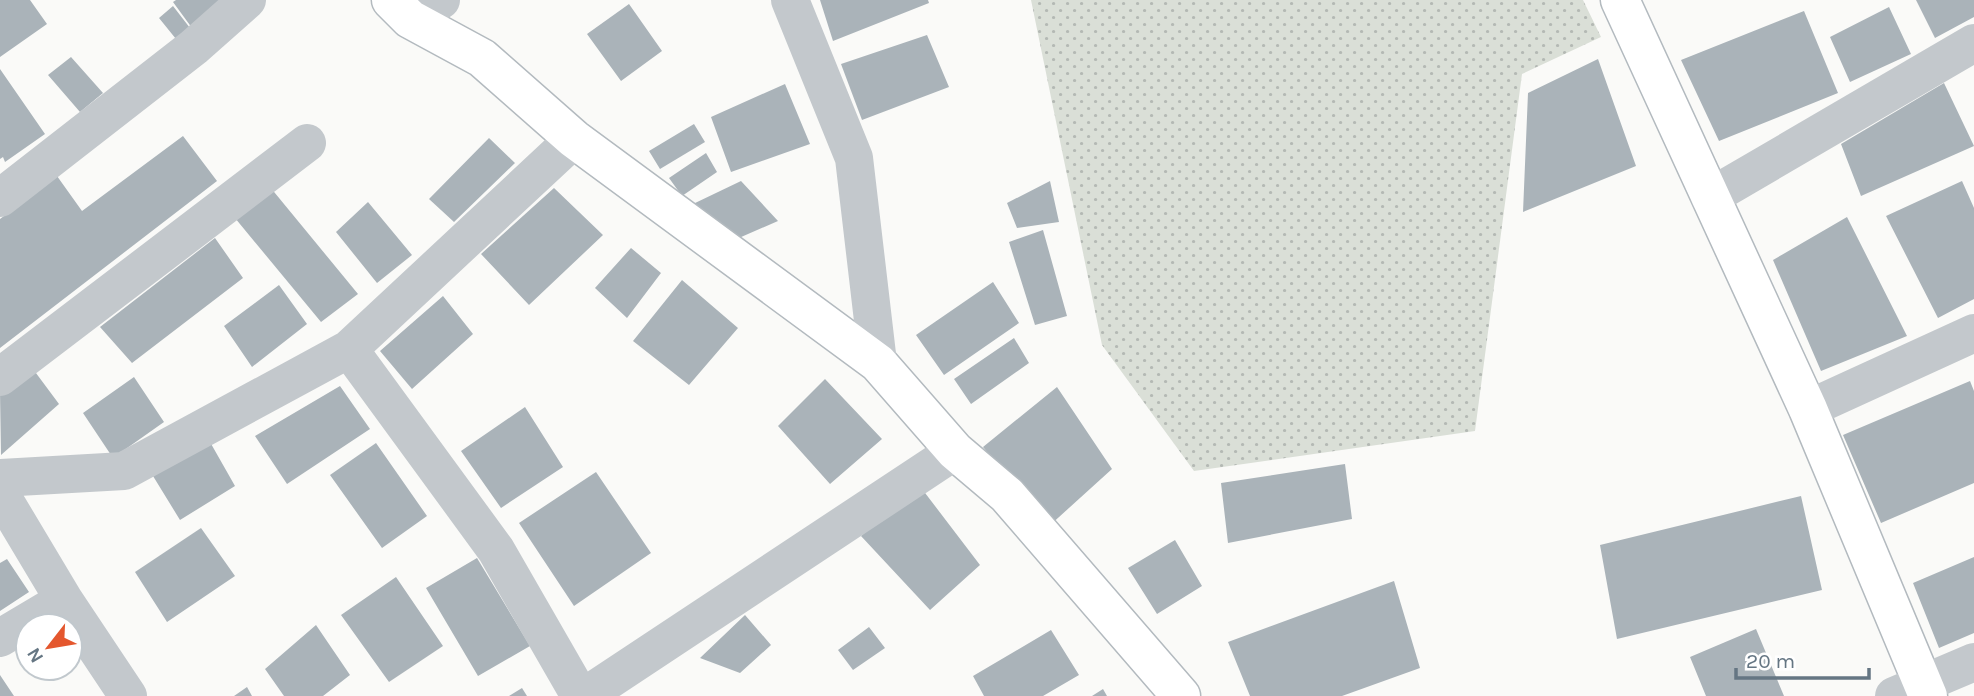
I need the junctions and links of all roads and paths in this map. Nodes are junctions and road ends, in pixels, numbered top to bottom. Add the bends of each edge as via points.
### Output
1 (247, 0) edge
2 (790, 0) edge
3 (1620, 0) edge
4 (414, 6) edge
5 (1974, 43) edge
6 (574, 139) junction
7 (307, 144) dead end
8 (1710, 197) junction
9 (0, 198) edge
10 (1974, 333) edge
11 (349, 349) junction
12 (878, 363) junction
13 (0, 377) edge
14 (1808, 409) junction
15 (955, 451) junction
16 (0, 478) edge
17 (0, 493) edge
18 (64, 600) junction
19 (0, 638) edge
20 (1974, 662) edge
21 (1915, 692) edge
22 (128, 696) edge
23 (582, 696) edge
24 (1181, 696) edge

1 - 9 street via 194,47
2 - 12 street via 854,158
3 - 8 street
4 - 6 street
5 - 8 street
6 - 11 street
6 - 12 street
7 - 13 street
8 - 14 street
10 - 14 street
11 - 16 street via 124,471
11 - 23 street via 496,550
12 - 15 street
14 - 21 street
15 - 23 street
15 - 24 street via 1007,495
17 - 18 street
18 - 19 street
18 - 22 street
20 - 21 street

